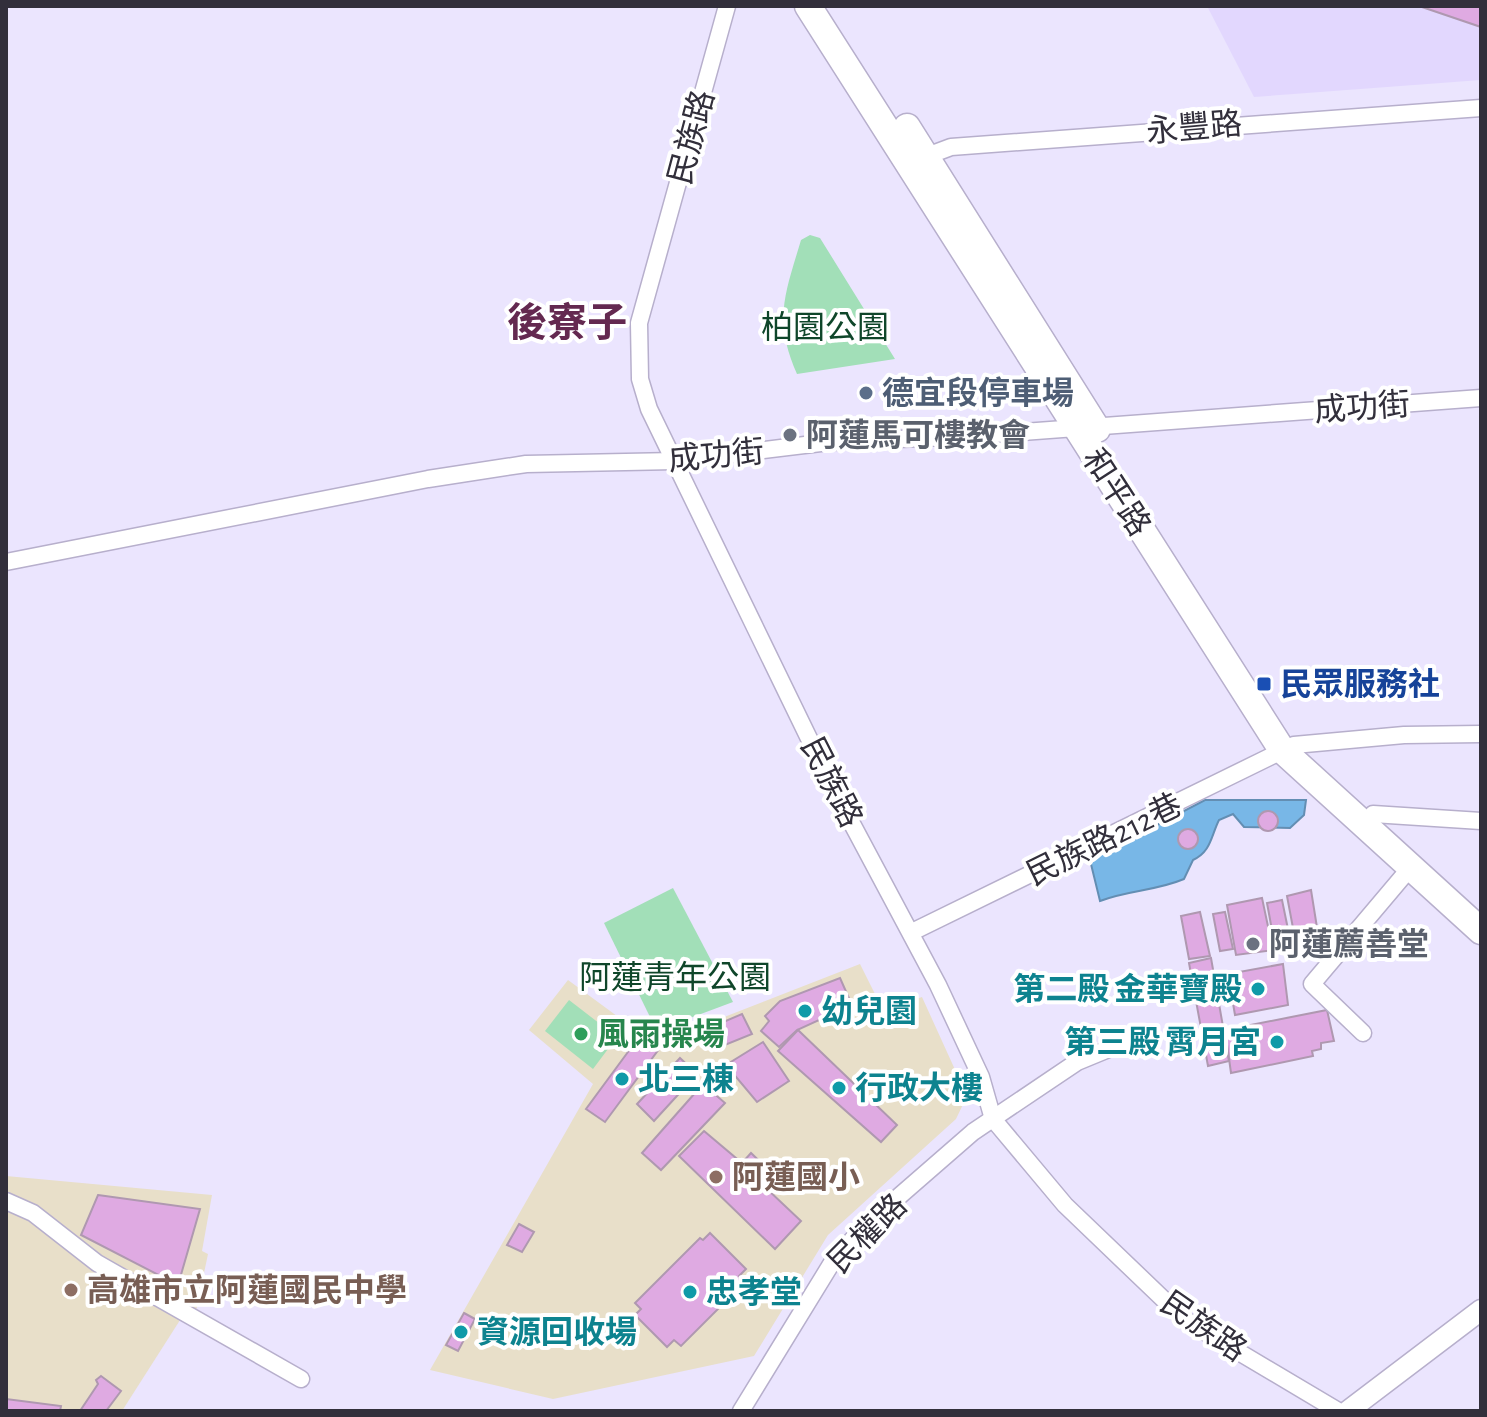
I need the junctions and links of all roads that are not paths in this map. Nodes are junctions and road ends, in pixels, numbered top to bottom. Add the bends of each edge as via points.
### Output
1 (727, 6) edge
2 (808, 6) edge
3 (825, 6) edge
4 (1481, 108) edge
5 (919, 159) junction
6 (1481, 398) edge
7 (1085, 426) junction
8 (675, 461) junction
9 (6, 562) edge
10 (1481, 734) edge
11 (1288, 747) junction
12 (1373, 814) junction
13 (1481, 821) edge
14 (1410, 868) junction
15 (1481, 913) edge
16 (1481, 931) edge
17 (912, 932) junction
18 (1363, 1033) dead end
19 (1123, 1043) dead end
20 (993, 1119) junction
21 (6, 1201) edge
22 (1481, 1310) edge
23 (301, 1379) dead end
24 (741, 1411) edge
25 (1338, 1411) edge
26 (1348, 1411) edge

1 - 8 street, 民族路 via 637,337 645,394
2 - 5 main road, 和平路
3 - 5 main road, 和平路
4 - 5 street, 永豐路 via 951,147
5 - 7 main road, 和平路
6 - 7 street, 成功街
7 - 8 street, 成功街 via 829,442
7 - 11 main road, 和平路
8 - 9 street, 成功街 via 526,464
8 - 17 street, 民族路 via 834,790
10 - 11 street via 1404,735
11 - 12 main road, 和平路
11 - 14 main road, 和平路
11 - 17 street, 民族路212巷
12 - 13 street
12 - 15 main road, 和平路
14 - 16 main road, 和平路
14 - 18 street via 1312,984
17 - 20 street, 民族路 via 981,1077
19 - 20 street, 民權路 via 1077,1062
20 - 24 street, 民權路 via 848,1242
20 - 25 street, 民族路 via 1056,1196 1185,1320
21 - 23 street via 33,1213 97,1263
22 - 26 street

